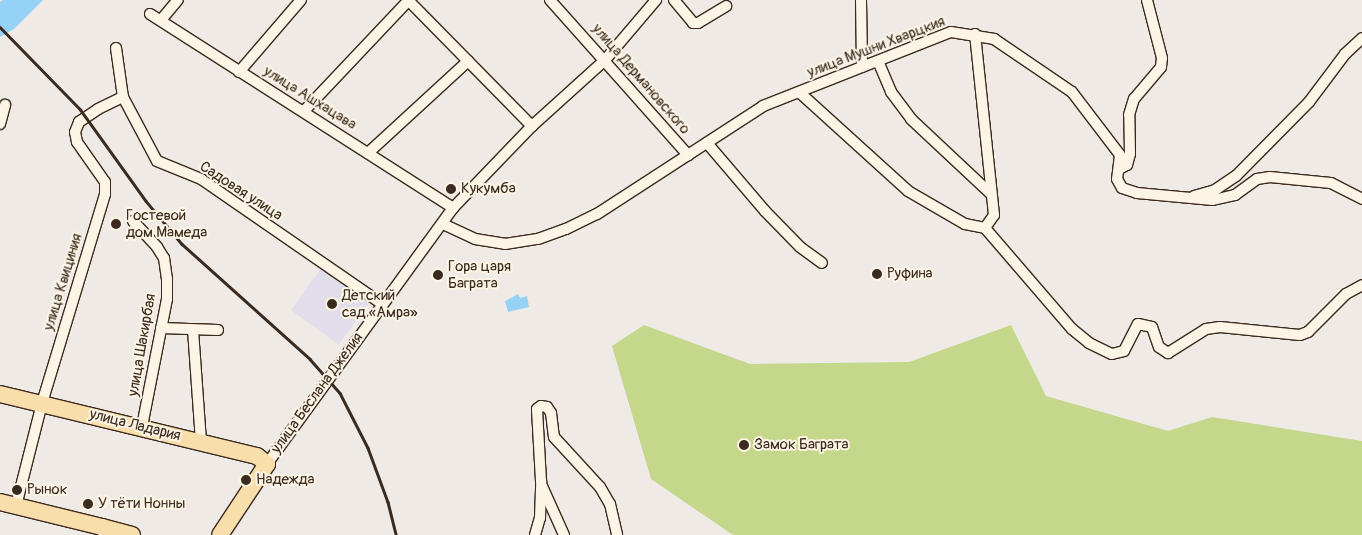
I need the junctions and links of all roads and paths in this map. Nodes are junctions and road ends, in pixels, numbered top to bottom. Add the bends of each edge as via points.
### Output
1 (178, 0) edge
2 (301, 0) edge
3 (408, 0) edge
4 (550, 0) edge
5 (656, 0) edge
6 (674, 0) edge
7 (860, 0) edge
8 (1147, 0) edge
9 (726, 6) dead end
10 (150, 14) dead end
11 (161, 20) junction
12 (975, 34) junction
13 (1362, 38) edge
14 (116, 48) dead end
15 (605, 60) junction
16 (468, 61) junction
17 (878, 61) junction
18 (862, 67) junction
19 (239, 72) junction
20 (799, 92) junction
21 (122, 97) junction
22 (4, 105) dead end
23 (304, 111) junction
24 (0, 124) edge
25 (532, 126) junction
26 (707, 143) junction
27 (368, 153) junction
28 (688, 156) junction
29 (1119, 169) junction
30 (990, 193) junction
31 (1191, 197) junction
32 (1362, 198) edge
33 (453, 208) junction
34 (132, 221) dead end
35 (443, 224) junction
36 (985, 228) junction
37 (822, 263) dead end
38 (1362, 285) edge
39 (382, 304) junction
40 (161, 328) junction
41 (193, 330) junction
42 (218, 330) dead end
43 (0, 394) edge
44 (42, 403) junction
45 (142, 427) junction
46 (201, 442) junction
47 (267, 464) junction
48 (541, 482) junction
49 (0, 502) edge
50 (16, 506) junction
51 (107, 531) edge
52 (132, 535) edge
53 (220, 535) edge
54 (535, 535) edge
55 (564, 535) edge
56 (617, 535) edge

1 - 11 street
2 - 19 street
3 - 16 street
3 - 23 street
4 - 15 street, улица Дермановского
5 - 15 street, улица Беслана Джелия
6 - 9 street via 693,22 698,23
7 - 18 street
8 - 29 street via 1162,58 1161,67 1134,99 1129,115 1130,154 1127,165
10 - 11 street, улица Ашхацава
11 - 19 street, улица Ашхацава
12 - 17 street, улица Мушни Хварцкия via 951,32
12 - 29 street, улица Мушни Хварцкия via 994,39 1072,92 1120,155
12 - 30 street
13 - 31 street via 1345,54 1309,102 1236,176 1215,190
14 - 21 street, Садовая улица
15 - 25 street, улица Беслана Джелия
15 - 28 street, улица Дермановского
16 - 25 street
16 - 27 street
17 - 18 street, улица Мушни Хварцкия
17 - 30 street via 891,92 911,119
18 - 20 street, улица Мушни Хварцкия
19 - 23 street, улица Ашхацава
20 - 26 street, улица Мушни Хварцкия via 763,106
20 - 36 street via 908,192 965,224
21 - 39 street, Садовая улица via 157,161 201,179
21 - 44 street, улица Квициния via 98,108 79,122 75,132 77,142 106,182 105,194
22 - 24 street
23 - 27 street, улица Ашхацава
25 - 33 street, улица Беслана Джелия
26 - 28 street, улица Мушни Хварцкия
26 - 37 street via 764,211 800,247
27 - 33 street, улица Ашхацава
28 - 35 street, улица Мушни Хварцкия via 597,214 538,239 505,244 475,238
29 - 31 street, улица Мушни Хварцкия via 1118,179 1122,188 1137,193
30 - 36 street via 994,215
31 - 32 street, улица Мушни Хварцкия via 1213,200 1235,195 1256,180 1270,176 1331,183
33 - 35 street, улица Беслана Джелия
34 - 40 street, улица Шакирбая via 164,258 167,299
35 - 39 street, улица Беслана Джелия
36 - 38 street via 1072,329 1089,343 1112,354 1124,351 1138,324 1152,328 1159,347 1168,353 1206,329 1220,327 1300,335 1308,332 1346,294
39 - 47 street, улица Беслана Джелия
40 - 41 street
40 - 45 street, улица Шакирбая
41 - 42 street
41 - 46 street
43 - 44 highway, улица Ладария
44 - 45 highway, улица Ладария
44 - 50 street, улица Квициния
45 - 46 highway, улица Ладария
46 - 47 highway, улица Ладария via 257,456
47 - 53 highway, улица Беслана Джелия
48 - 54 street via 540,518
48 - 55 street
48 - 56 street via 536,423 537,409 542,406 547,407 551,414 554,437 600,487 610,504
49 - 50 highway
50 - 51 highway
51 - 52 highway

